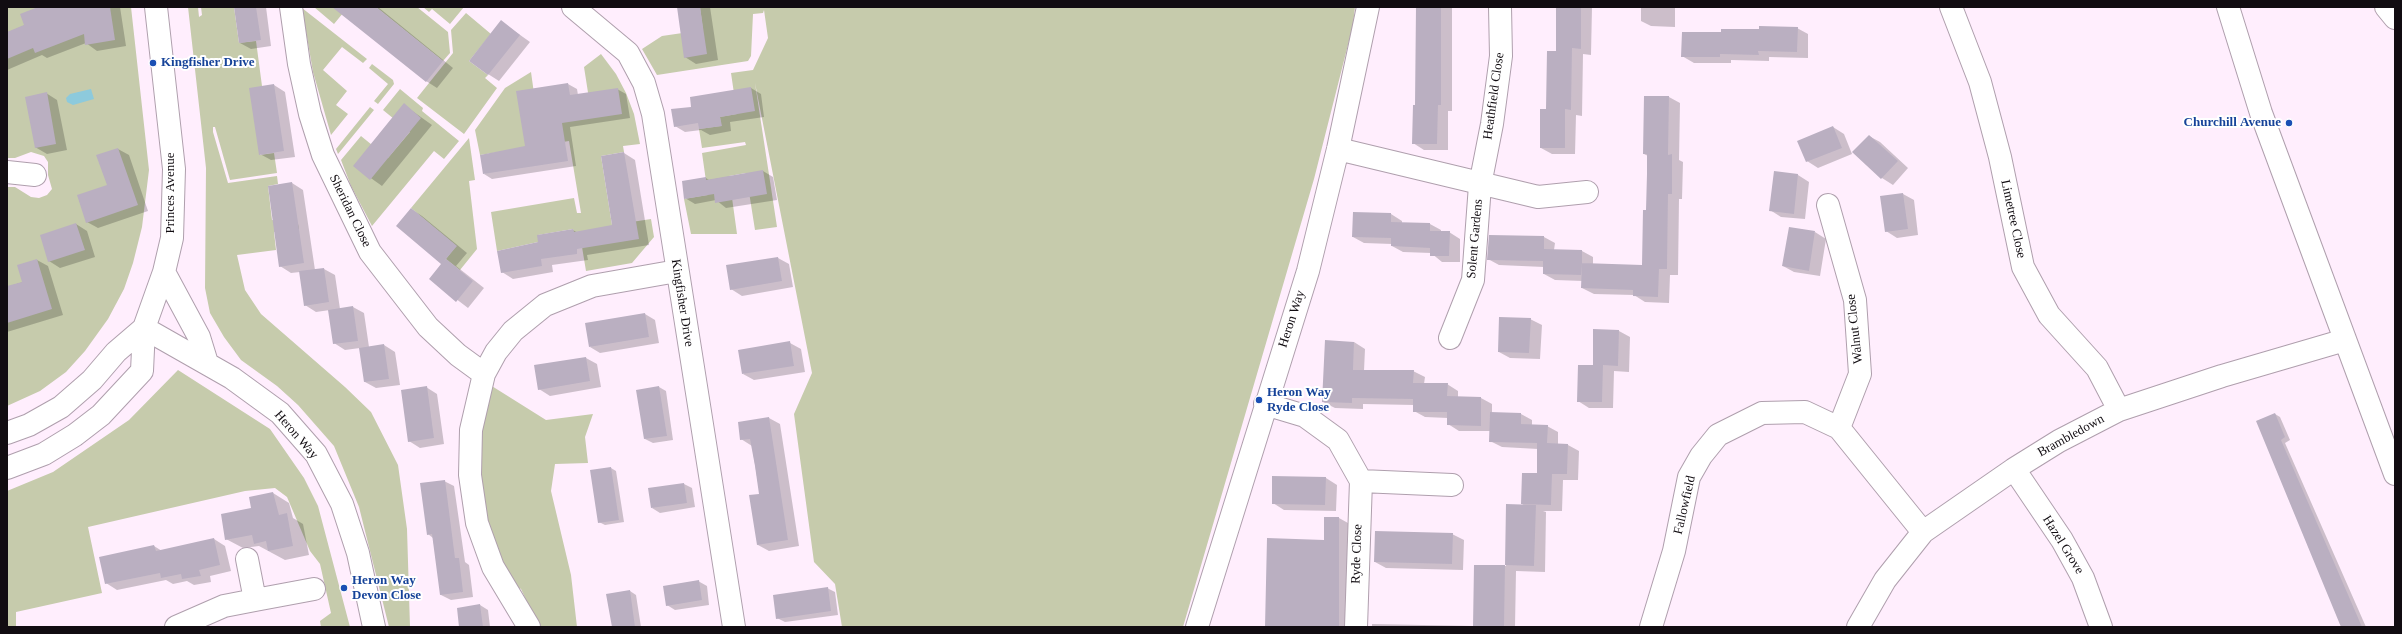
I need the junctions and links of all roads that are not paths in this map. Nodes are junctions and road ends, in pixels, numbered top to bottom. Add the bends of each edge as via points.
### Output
1 (156, 7) edge
2 (291, 7) edge
3 (573, 7) edge
4 (1368, 7) edge
5 (1500, 7) edge
6 (1951, 7) edge
7 (2228, 7) edge
8 (2386, 7) edge
9 (2395, 18) edge
10 (1338, 149) junction
11 (7, 172) edge
12 (36, 175) dead end
13 (1480, 185) junction
14 (1587, 192) dead end
15 (1828, 205) dead end
16 (677, 271) junction
17 (164, 272) junction
18 (144, 328) junction
19 (1450, 338) dead end
20 (2345, 340) junction
21 (207, 363) junction
22 (484, 374) junction
23 (1265, 404) junction
24 (2119, 410) junction
25 (1839, 428) junction
26 (7, 433) edge
27 (7, 468) edge
28 (2014, 469) junction
29 (2395, 474) edge
30 (1361, 481) junction
31 (1452, 485) dead end
32 (1923, 532) junction
33 (247, 559) dead end
34 (314, 589) dead end
35 (255, 600) junction
36 (176, 627) edge
37 (374, 627) edge
38 (529, 627) edge
39 (734, 627) edge
40 (1197, 627) edge
41 (1356, 627) edge
42 (1651, 627) edge
43 (1858, 627) edge
44 (2101, 627) edge

1 - 17 street, Princes Avenue via 174,169 172,238
2 - 22 street, Sheridan Close via 299,64 310,114 339,190 370,252 428,327 458,355
3 - 16 street, Kingfisher Drive via 628,54 644,83 653,114 663,168
4 - 10 street, Heron Way
5 - 13 street, Heathfield Close via 1501,56 1492,124
6 - 24 street, Limetree Close via 1980,82 2023,267 2049,315 2097,368
7 - 20 street via 2261,114
8 - 9 street
10 - 13 street
10 - 23 street, Heron Way via 1308,271
11 - 12 street
13 - 14 street via 1538,197
13 - 19 street, Solent Gardens via 1473,280
15 - 25 street, Walnut Close via 1855,300 1860,374
16 - 22 street via 592,286 546,305 513,331 496,352
16 - 39 street, Kingfisher Drive
17 - 18 street, Princes Avenue
17 - 21 street via 198,337
18 - 21 street, Heron Way
18 - 26 street, Princes Avenue via 61,407
18 - 27 street, Princes Avenue via 142,371 100,415 75,435 44,454
20 - 24 street, Brambledown via 2222,376
20 - 29 street
21 - 37 street, Heron Way via 280,413 316,454 342,504 358,553
22 - 38 street via 471,430 470,475 477,523 493,567
23 - 30 street via 1305,416 1338,440
23 - 40 street, Heron Way
24 - 28 street, Brambledown via 2059,441
25 - 32 street, Fallowfield
25 - 42 street, Fallowfield via 1805,412 1784,411 1762,413 1718,435 1701,456 1689,477 1674,551
28 - 32 street, Brambledown
28 - 44 street, Hazel Grove via 2062,540 2083,578
30 - 31 street
30 - 41 street, Ryde Close
32 - 43 street, Brambledown via 1884,580
33 - 35 street
34 - 35 street
35 - 36 street via 224,606

